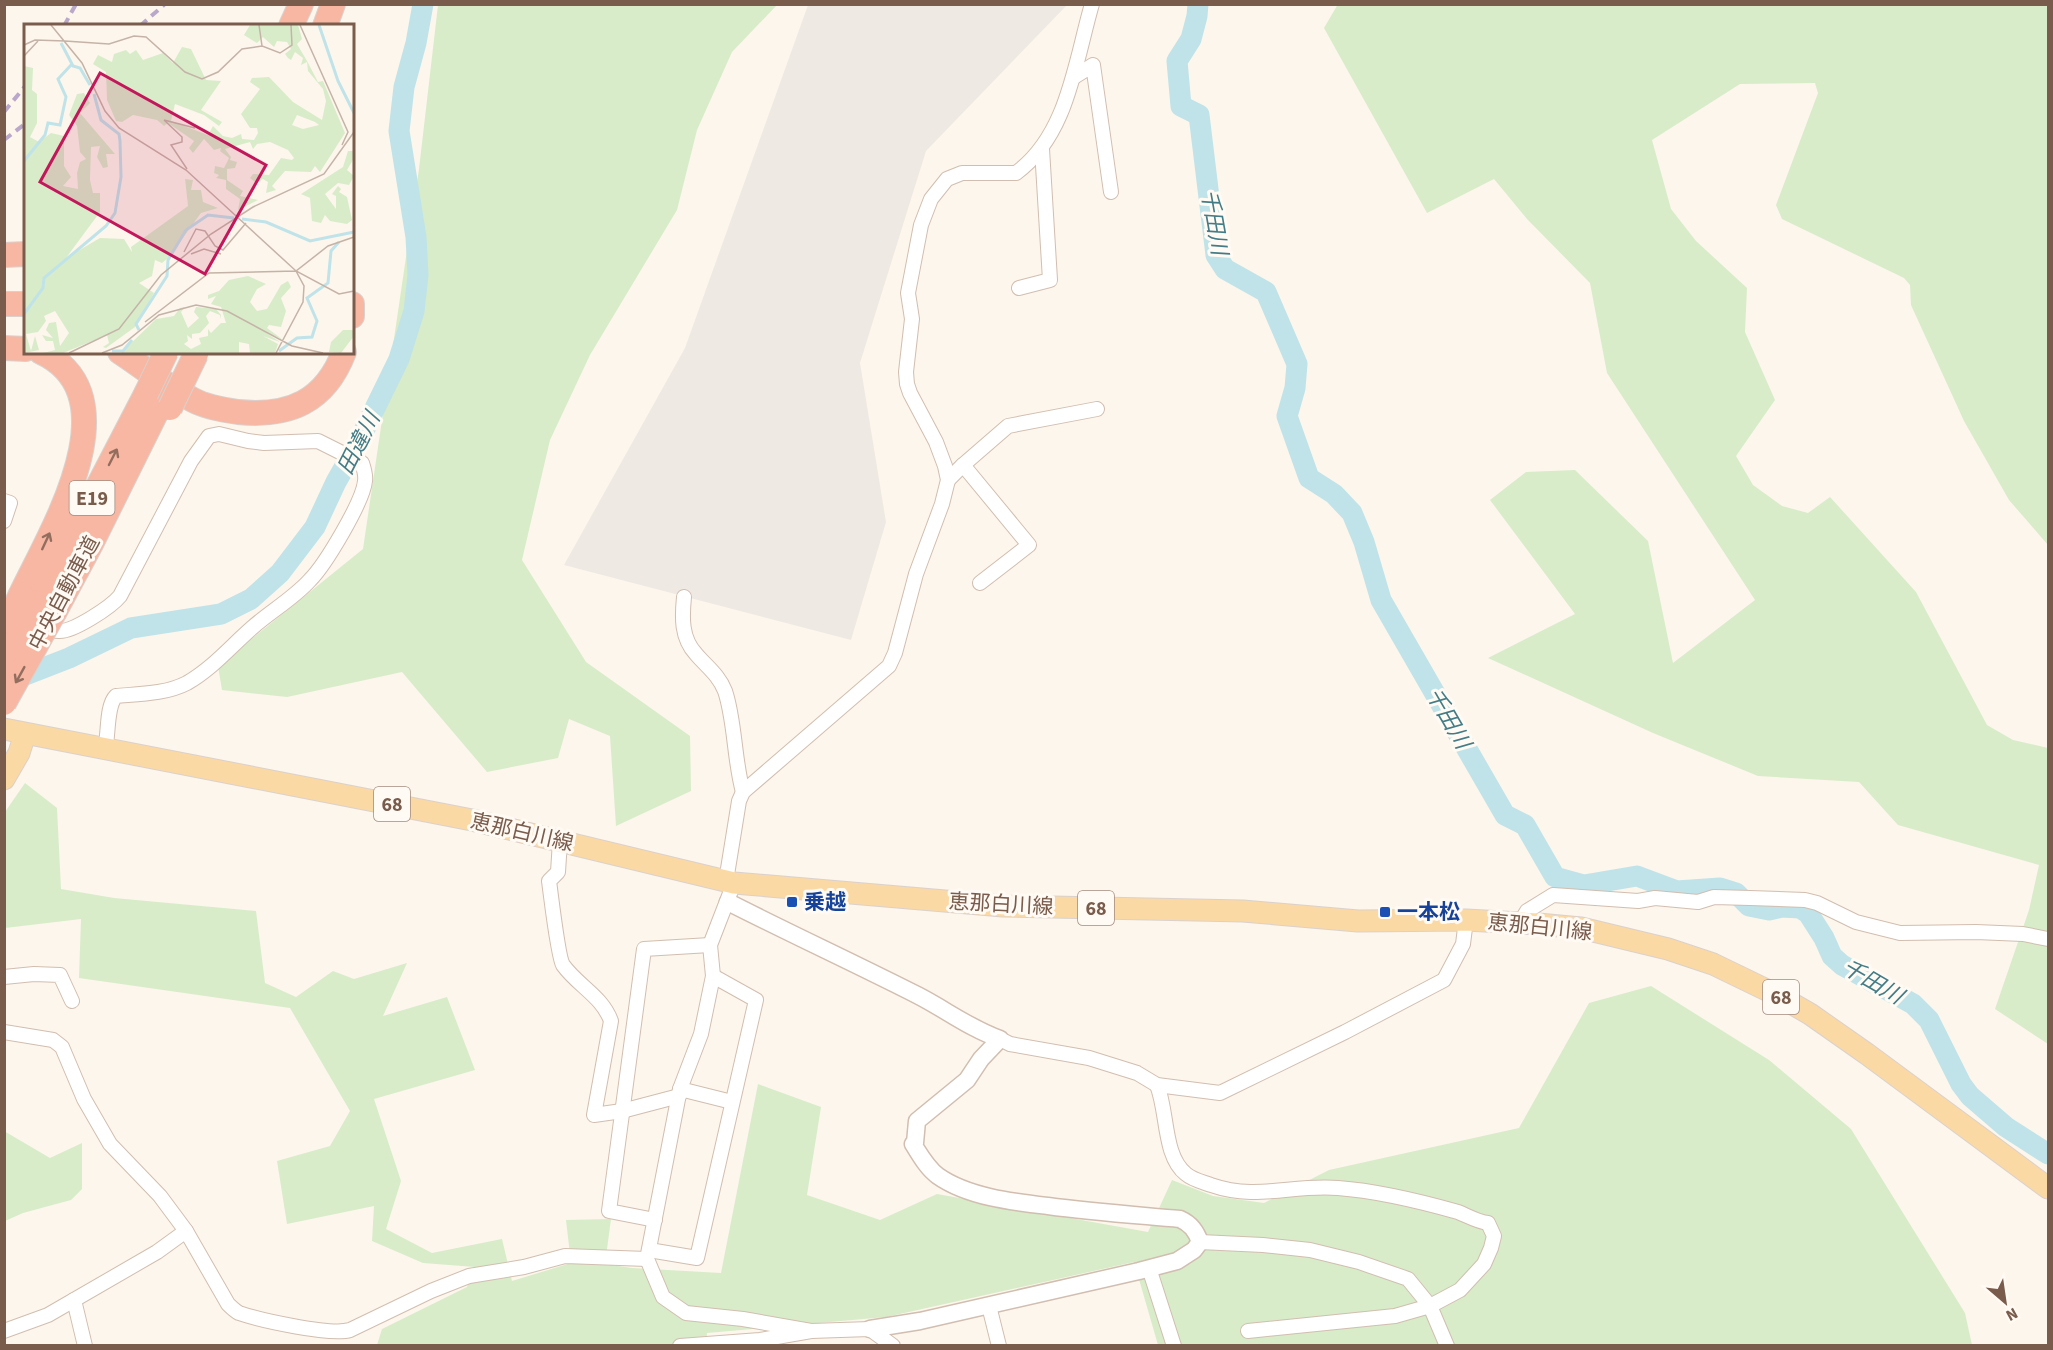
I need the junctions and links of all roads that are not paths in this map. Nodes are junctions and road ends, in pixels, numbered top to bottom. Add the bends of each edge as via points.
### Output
1 (301, 4) edge
2 (314, 4) edge
3 (333, 4) edge
4 (345, 4) edge
5 (1092, 4) edge
6 (292, 24) edge
7 (306, 24) edge
8 (326, 24) edge
9 (340, 24) edge
10 (1074, 77) junction
11 (1042, 149) junction
12 (1112, 192) dead end
13 (24, 254) edge
14 (4, 255) edge
15 (1019, 288) dead end
16 (4, 291) edge
17 (24, 292) edge
18 (4, 304) edge
19 (24, 304) edge
20 (4, 348) edge
21 (24, 349) edge
22 (44, 354) edge
23 (123, 354) edge
24 (145, 354) edge
25 (166, 354) edge
26 (192, 354) edge
27 (330, 354) edge
28 (343, 354) edge
29 (159, 402) junction
30 (1097, 408) dead end
31 (963, 465) junction
32 (948, 480) junction
33 (4, 501) edge
34 (4, 521) edge
35 (980, 583) dead end
36 (684, 597) dead end
37 (38, 602) junction
38 (4, 620) edge
39 (4, 630) edge
40 (4, 664) edge
41 (4, 703) edge
42 (4, 729) edge
43 (25, 734) junction
44 (105, 749) junction
45 (4, 779) edge
46 (743, 792) junction
47 (560, 841) junction
48 (729, 889) junction
49 (1466, 920) junction
50 (1520, 923) junction
51 (2049, 939) edge
52 (710, 945) junction
53 (4, 976) edge
54 (713, 976) junction
55 (72, 1000) dead end
56 (4, 1032) edge
57 (1000, 1039) junction
58 (1157, 1085) junction
59 (680, 1093) junction
60 (732, 1102) junction
61 (622, 1111) junction
62 (2049, 1188) edge
63 (655, 1220) junction
64 (186, 1232) junction
65 (1200, 1242) junction
66 (648, 1255) junction
67 (1149, 1268) junction
68 (74, 1300) junction
69 (989, 1306) junction
70 (1430, 1306) junction
71 (870, 1329) junction
72 (811, 1330) junction
73 (4, 1331) edge
74 (1248, 1331) dead end
75 (85, 1346) edge
76 (680, 1346) edge
77 (893, 1346) edge
78 (999, 1346) edge
79 (1174, 1346) edge
80 (1447, 1346) edge

1 - 6 highway
2 - 7 highway
3 - 8 highway
4 - 9 highway
5 - 10 street
10 - 11 street
10 - 12 street via 1093,65
11 - 15 street via 1050,280
11 - 32 street via 1016,173 962,173 947,179 931,199 921,225 908,293 912,319 907,384 936,442
13 - 14 highway
16 - 17 highway
18 - 19 highway
20 - 21 highway
37 -> 22 highway via 84,435 83,407 74,384 58,363
23 - 28 highway via 194,401 227,411 261,414 286,411 311,398 332,378
24 - 27 highway via 203,391 225,400 241,401 275,400 299,392
25 - 29 highway, 中央自動車道 / E19, bridge
26 - 29 highway, 中央自動車道 / E19
37 -> 29 highway, 中央自動車道 / E19
29 - 37 highway, 中央自動車道 / E19 via 92,543
30 - 31 street via 1008,426
31 - 32 street
31 - 35 street via 1029,545
32 - 46 street via 889,666
33 - 34 street via 10,503
36 - 46 street via 683,621 689,645 724,689
37 - 39 highway, bridge
37 - 40 highway, 中央自動車道 / E19, bridge
37 -> 41 highway, 中央自動車道 / E19, bridge
38 - 44 street via 61,632 111,607 132,578 191,461 209,436 219,434 264,443 318,441 362,463 365,483 352,514 309,582 252,628 216,664 186,683 171,690 116,696 112,700
42 - 43 main road, 恵那白川線 / 68
43 - 44 main road, 恵那白川線 / 68
43 - 45 main road
44 - 47 main road, 恵那白川線 / 68 via 472,820
46 - 48 street
47 - 48 main road, 恵那白川線 / 68
47 - 61 street via 558,872 549,881 561,963 600,1001 611,1022 594,1115
48 - 49 main road, 恵那白川線 / 68 via 1003,906 1243,911 1358,921
48 - 52 street
48 - 57 street via 978,1031
49 - 50 main road, 恵那白川線 / 68
49 - 58 street via 1463,944 1444,980 1221,1093
50 - 51 street via 1527,911 1553,895 1698,902 1728,897 1805,900 1856,922 1900,933 1976,932
50 - 62 main road, 恵那白川線 / 68 via 1581,928 1668,949 1737,975 1809,1014
52 - 54 street
52 - 61 street via 644,949
53 - 55 street via 60,975
54 - 59 street via 700,1034
54 - 60 street via 756,1000
56 - 64 street via 53,1040 62,1047 84,1099 110,1144 160,1197
57 - 58 street via 1089,1058 1137,1073
57 - 65 street via 967,1080 917,1121 913,1144 929,1168 958,1186 1000,1200 1180,1219 1196,1231
58 - 70 street via 1173,1159 1197,1180 1252,1194 1336,1187 1393,1195 1488,1223 1494,1236 1484,1264 1460,1290
59 - 60 street
59 - 61 street
59 - 63 street
60 - 66 street via 697,1258
61 - 63 street via 609,1211
63 - 66 street
64 - 66 street via 228,1304 237,1312 335,1333 350,1330 469,1276 565,1256
64 - 68 street
65 - 67 street via 1177,1261
65 - 70 street via 1310,1250 1359,1262 1408,1279
66 - 72 street via 663,1297 686,1313
67 - 69 street
67 - 79 street
68 - 73 street via 48,1315
68 - 75 street
69 - 71 street
69 - 78 street
70 - 74 street via 1395,1316
70 - 80 street
71 - 72 street
71 - 77 street
72 - 76 street via 760,1340

